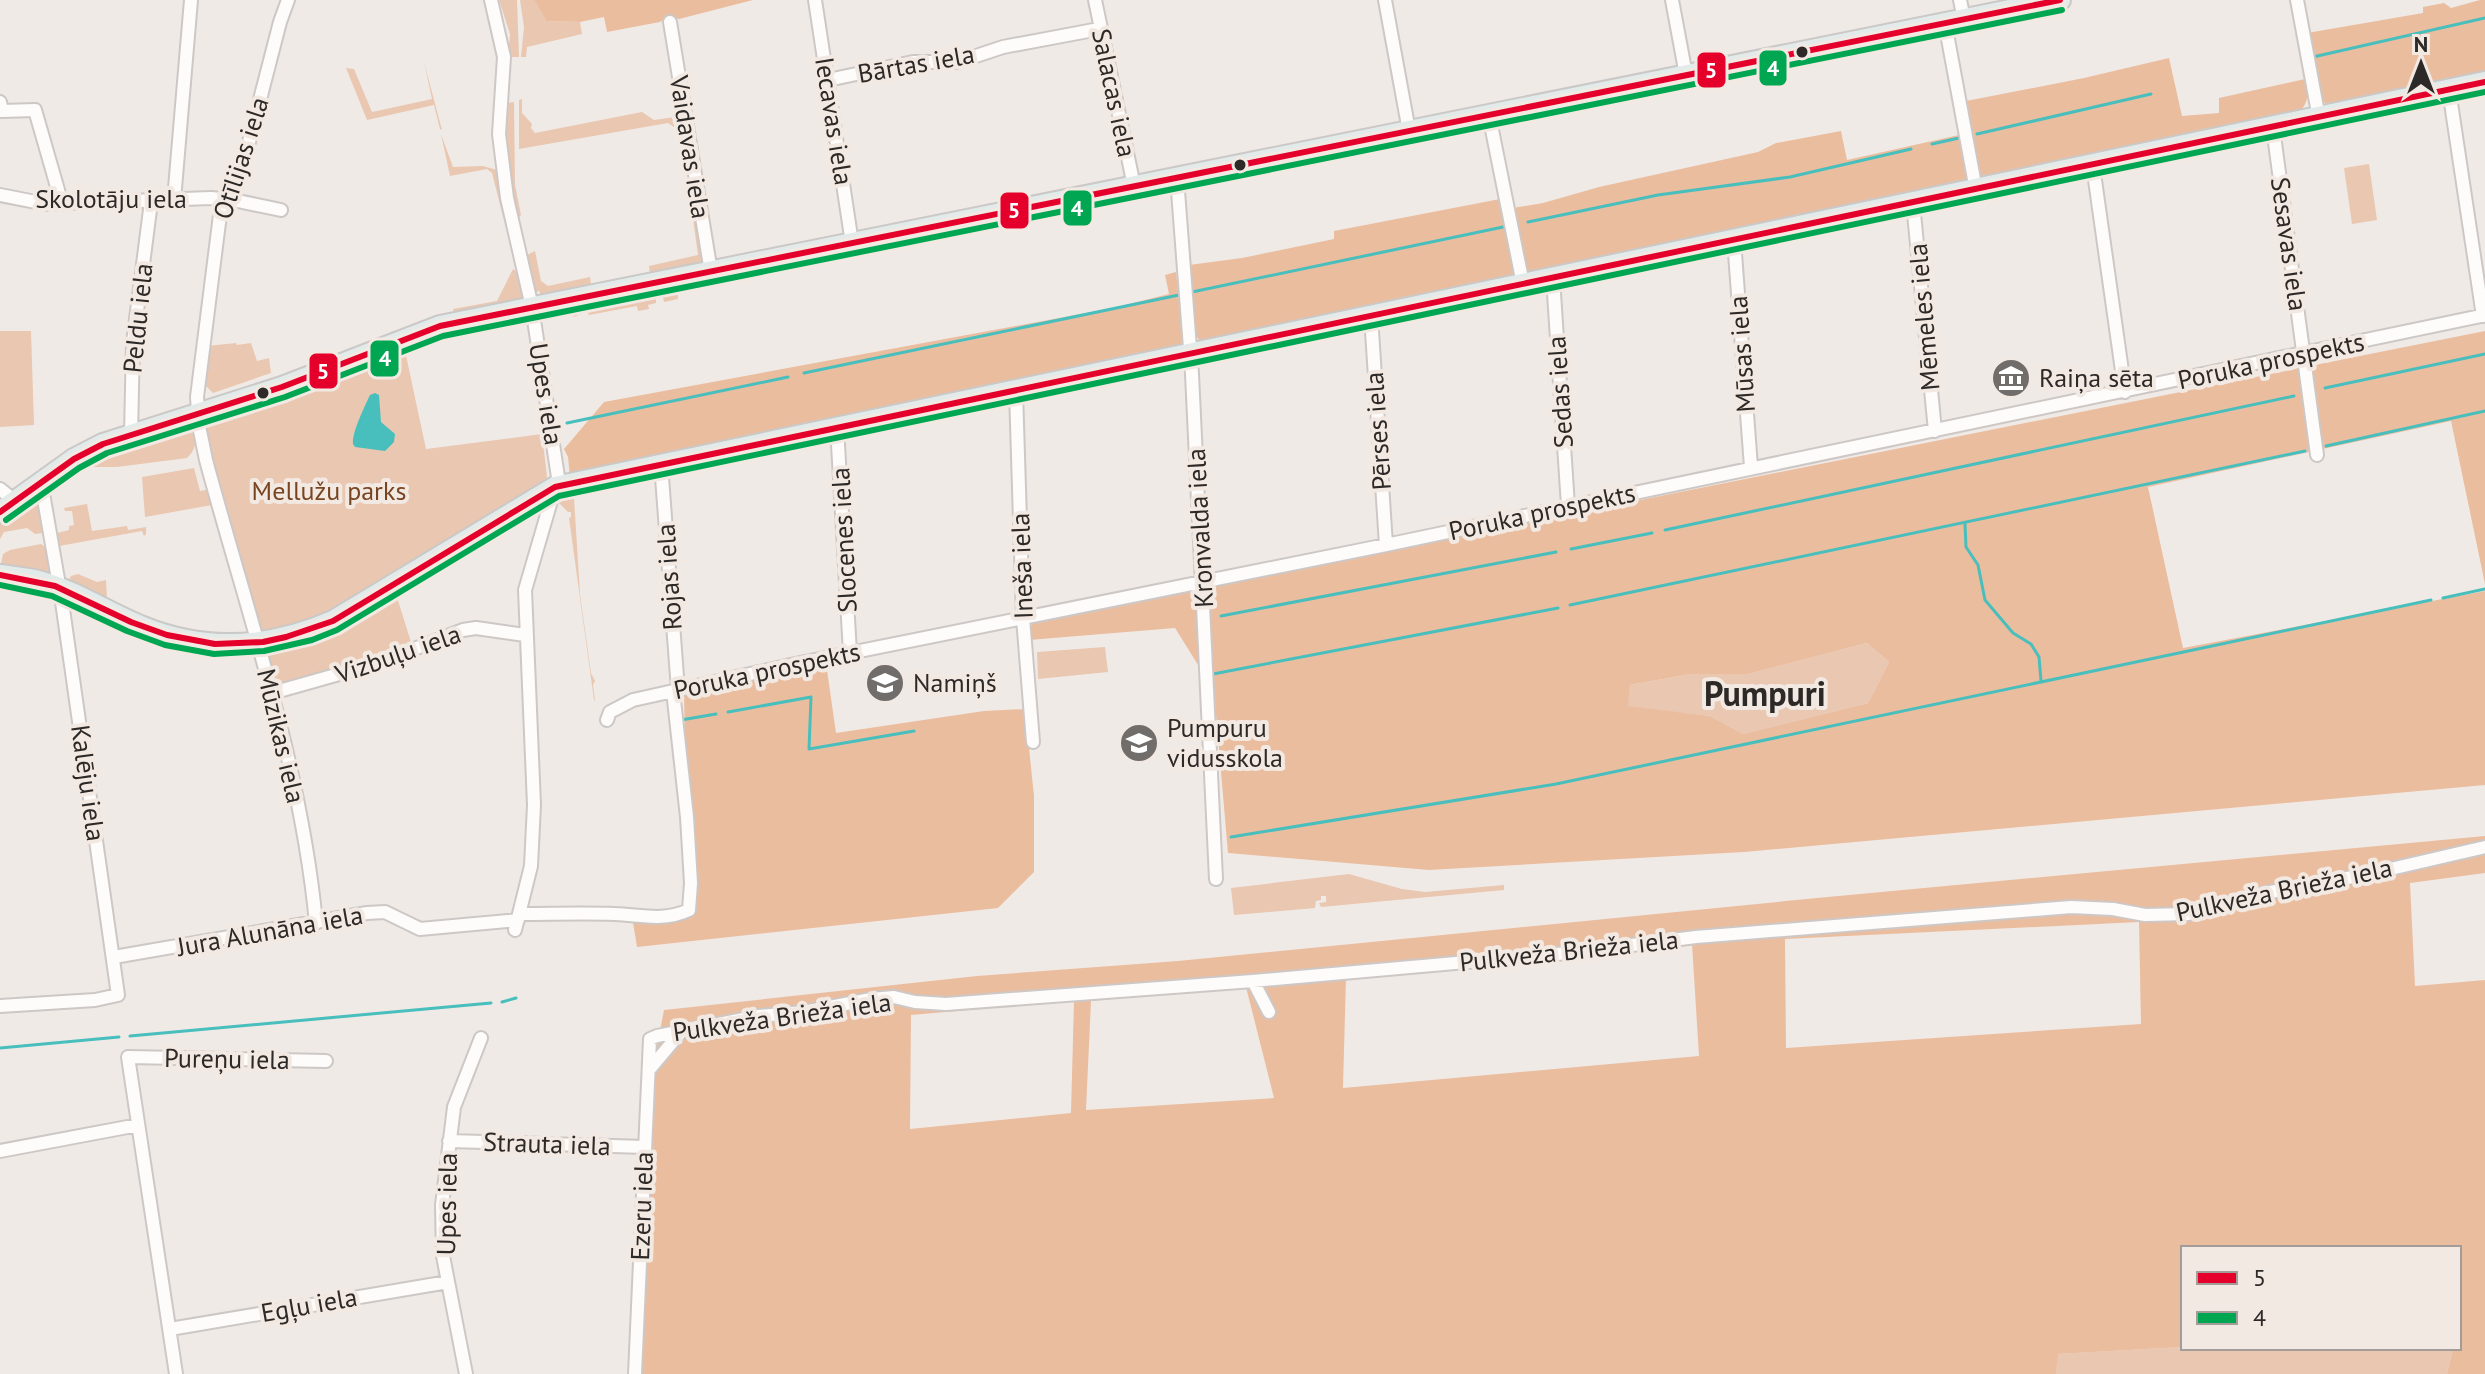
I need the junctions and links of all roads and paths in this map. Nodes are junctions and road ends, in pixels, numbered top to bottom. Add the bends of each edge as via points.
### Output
1 (191, 0) edge
2 (288, 0) edge
3 (491, 0) edge
4 (815, 0) edge
5 (1095, 0) edge
6 (1385, 0) edge
7 (1672, 0) edge
8 (2060, 0) edge
9 (2297, 0) edge
10 (1956, 14) edge
11 (670, 22) dead end
12 (1099, 29) junction
13 (1686, 75) junction
14 (828, 80) junction
15 (2485, 82) edge
16 (2449, 90) junction
17 (0, 102) edge
18 (1489, 115) junction
19 (2319, 118) junction
20 (2273, 128) junction
21 (1409, 131) junction
22 (2093, 166) junction
23 (1177, 178) junction
24 (1134, 186) junction
25 (1976, 190) junction
26 (0, 195) edge
27 (222, 199) junction
28 (174, 200) junction
29 (151, 202) junction
30 (1913, 203) junction
31 (62, 204) junction
32 (281, 210) dead end
33 (1734, 240) junction
34 (852, 243) junction
35 (711, 272) junction
36 (1553, 278) junction
37 (1523, 284) junction
38 (532, 307) junction
39 (2484, 315) edge
40 (1371, 316) junction
41 (1191, 353) junction
42 (2305, 354) junction
43 (1016, 391) junction
44 (2125, 392) junction
45 (198, 414) junction
46 (837, 427) junction
47 (1935, 431) junction
48 (131, 435) junction
49 (2317, 455) dead end
50 (661, 464) junction
51 (1751, 467) junction
52 (41, 482) junction
53 (555, 487) junction
54 (5, 501) edge
55 (1568, 506) junction
56 (1386, 545) junction
57 (0, 575) edge
58 (53, 581) junction
59 (1203, 583) junction
60 (1023, 618) junction
61 (525, 635) junction
62 (258, 644) junction
63 (850, 653) junction
64 (675, 690) junction
65 (272, 693) junction
66 (607, 720) dead end
67 (1033, 742) dead end
68 (2485, 847) edge
69 (1216, 879) dead end
70 (689, 910) joint
71 (517, 921) junction
72 (316, 923) junction
73 (114, 957) junction
74 (1253, 981) junction
75 (0, 1006) edge
76 (1269, 1012) dead end
77 (680, 1033) junction
78 (481, 1038) dead end
79 (650, 1039) joint
80 (326, 1061) dead end
81 (649, 1070) junction
82 (138, 1125) junction
83 (449, 1141) junction
84 (645, 1147) junction
85 (0, 1151) edge
86 (448, 1282) junction
87 (170, 1329) junction
88 (176, 1374) edge
89 (466, 1374) edge
90 (635, 1374) edge

1 - 28 street
2 - 27 street, Otīlijas iela via 249,142
3 - 38 street, Upes iela via 504,57 499,134 507,198
4 - 14 street, Iecavas iela
5 - 12 street, Salacas iela
6 - 21 street
7 - 13 street
8 - 10 main road
9 - 19 street
10 - 13 main road
10 - 25 street
11 - 35 street, Vaidavas iela
12 - 14 street, Bārtas iela via 1003,47 958,62 913,62
12 - 24 street, Salacas iela
13 - 18 main road
14 - 34 street, Iecavas iela
15 - 16 main road
16 - 19 main road
16 - 39 street
17 - 31 street via 2,111 35,110
18 - 21 main road
18 - 37 street
19 - 20 main road
20 - 22 main road
20 - 42 street, Sesavas iela
21 - 23 main road
22 - 25 main road
22 - 44 street
23 - 24 main road
23 - 41 street, Kronvalda iela
24 - 34 main road
25 - 30 main road
26 - 31 street, Skolotāju iela
27 - 28 street, Skolotāju iela
27 - 32 street, Skolotāju iela
27 - 45 street, Otīlijas iela via 197,378
28 - 29 street, Skolotāju iela
29 - 31 street, Skolotāju iela
29 - 48 street, Peldu iela via 133,342
30 - 33 main road
30 - 47 street, Mēmeles iela
33 - 36 main road
33 - 51 street, Mūsas iela
34 - 35 main road
35 - 38 main road
36 - 37 main road
36 - 55 street, Sedas iela
37 - 40 main road
38 - 45 main road via 440,326
38 - 53 street, Upes iela via 558,477
39 - 42 street, Poruka prospekts
40 - 41 main road
40 - 56 street, Pērses iela
41 - 43 main road
41 - 59 street, Kronvalda iela
42 - 44 street, Poruka prospekts
42 - 49 street, Sesavas iela
43 - 46 main road
43 - 60 street, Ineša iela
44 - 47 street, Poruka prospekts
45 - 48 main road
45 - 62 street, Mūzikas iela
46 - 50 main road
46 - 63 street, Slocenes iela
47 - 51 street, Poruka prospekts
48 - 52 main road via 74,459
50 - 53 main road
50 - 64 street, Rojas iela
51 - 55 street, Poruka prospekts
52 - 54 main road
52 - 58 street, Kalēju iela
53 - 61 street, Upes iela via 526,582
53 - 62 main road via 333,621
55 - 56 street, Poruka prospekts
56 - 59 street, Poruka prospekts
57 - 58 main road
58 - 62 main road via 174,638
58 - 73 street, Kalēju iela
59 - 60 street, Poruka prospekts
59 - 69 street, Kronvalda iela
60 - 63 street, Poruka prospekts
60 - 67 street, Ineša iela
61 - 65 street, Vizbuļu iela via 463,630 378,663
61 - 71 street, Upes iela via 534,805 531,866
62 - 65 street, Mūzikas iela
63 - 64 street, Poruka prospekts
64 - 66 street, Poruka prospekts via 623,703
64 - 70 street, Rojas iela
65 - 72 street, Mūzikas iela via 293,778
68 - 74 street, Pulkveža Brieža iela via 2188,914 2071,907
70 - 71 street, Jura Alunāna iela via 673,917 617,914
71 - 72 street, Jura Alunāna iela via 420,929 385,912
72 - 73 street, Jura Alunāna iela
73 - 75 street, Kalēju iela via 118,995
74 - 76 street
74 - 77 street, Pulkveža Brieža iela via 946,1004 871,999
77 - 79 street, Pulkveža Brieža iela
77 - 81 street
78 - 83 street, Upes iela via 454,1107
79 - 81 street, Ezeru iela
80 - 82 street, Pureņu iela via 128,1057
81 - 84 street, Ezeru iela
82 - 85 street
82 - 87 street
83 - 84 street, Strauta iela
83 - 86 street, Upes iela via 441,1236
84 - 90 street, Ezeru iela
86 - 87 street, Egļu iela
86 - 89 street, Upes iela
87 - 88 street

